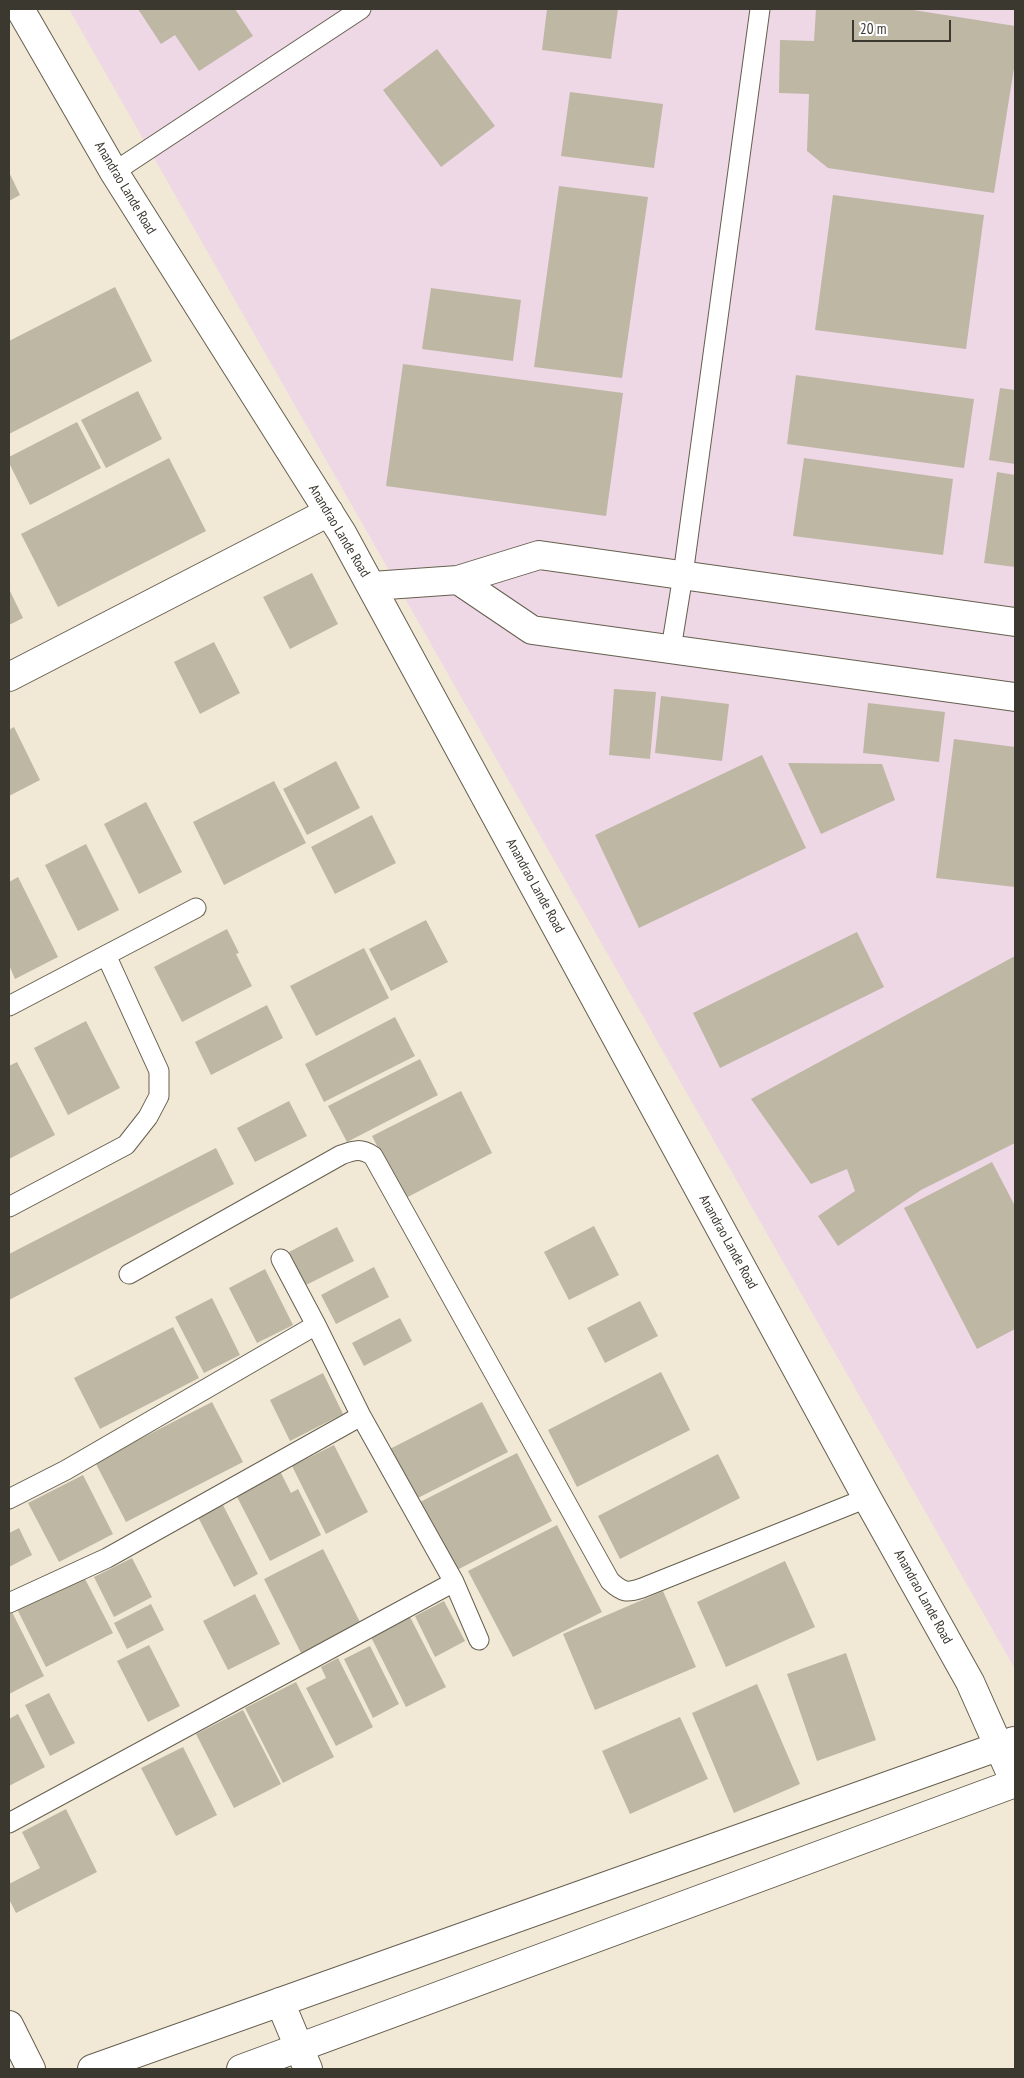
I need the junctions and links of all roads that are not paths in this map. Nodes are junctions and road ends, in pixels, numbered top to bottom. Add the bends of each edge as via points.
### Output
1 (20, 9) edge
2 (361, 9) edge
3 (760, 9) edge
4 (114, 172) junction
5 (329, 512) junction
6 (683, 575) junction
7 (458, 580) junction
8 (372, 586) junction
9 (1015, 622) edge
10 (671, 649) junction
11 (9, 677) edge
12 (1015, 697) edge
13 (196, 908) dead end
14 (106, 955) junction
15 (9, 1006) edge
16 (9, 1208) edge
17 (281, 1259) dead end
18 (129, 1274) dead end
19 (316, 1324) junction
20 (361, 1416) junction
21 (867, 1498) junction
22 (9, 1499) edge
23 (454, 1582) junction
24 (9, 1603) edge
25 (479, 1640) dead end
26 (1007, 1743) edge
27 (1015, 1783) edge
28 (9, 1823) edge
29 (280, 2002) junction
30 (9, 2025) edge
31 (303, 2059) edge
32 (31, 2069) edge
33 (92, 2069) edge
34 (241, 2069) edge

1 - 4 main road, Anandrao Lande Road
2 - 4 lane
3 - 6 lane
4 - 5 main road, Anandrao Lande Road
5 - 8 main road, Anandrao Lande Road
5 - 11 main road
6 - 7 main road via 539,555
6 - 9 main road
6 - 10 lane
7 - 8 main road
7 - 10 main road via 532,630
8 - 21 main road, Anandrao Lande Road
10 - 12 main road
13 - 14 lane
14 - 15 lane
14 - 16 lane via 159,1071 159,1096 148,1117 126,1145
17 - 19 lane
18 - 21 lane via 341,1154 364,1150 372,1156 610,1581 618,1589 629,1592 642,1588
19 - 20 lane
19 - 22 lane via 66,1470
20 - 23 lane
20 - 24 lane via 107,1558
21 - 26 main road, Anandrao Lande Road
23 - 25 lane
23 - 28 lane
26 - 27 main road, Anandrao Lande Road
26 - 29 main road
27 - 31 main road
29 - 31 main road
29 - 33 main road
30 - 32 main road
31 - 34 main road

